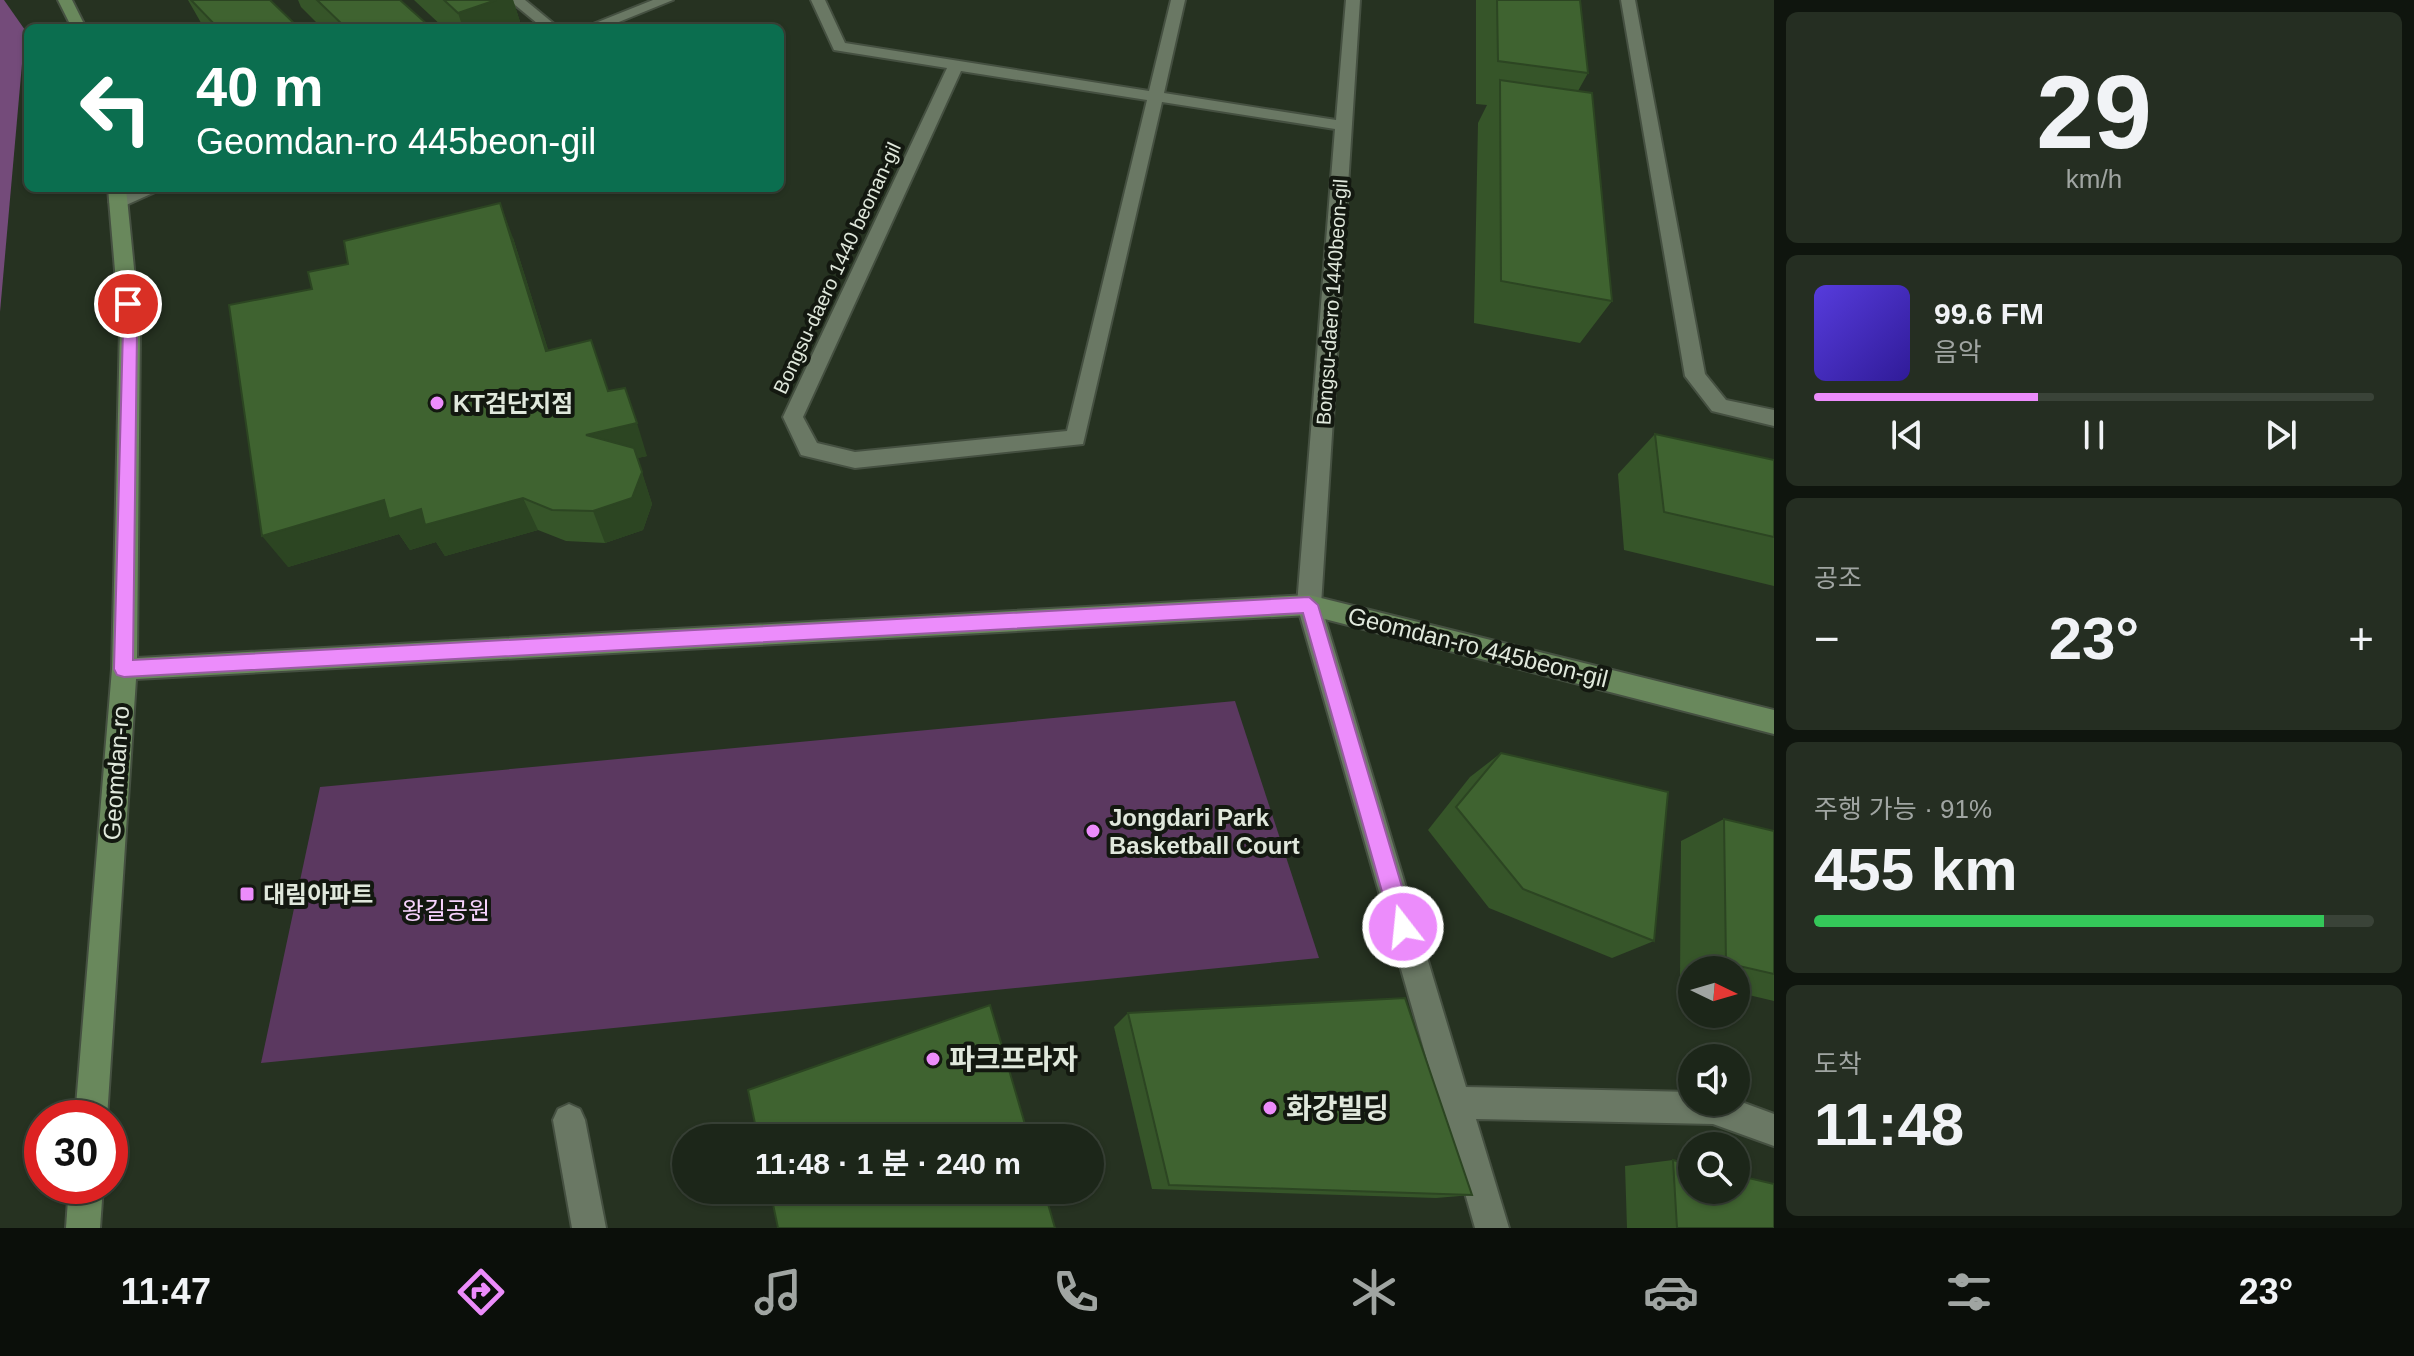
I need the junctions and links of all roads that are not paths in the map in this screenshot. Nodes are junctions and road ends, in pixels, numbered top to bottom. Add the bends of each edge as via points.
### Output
1 (65, 0) edge
2 (516, 0) edge
3 (666, 0) edge
4 (818, 0) edge
5 (1178, 0) edge
6 (1353, 0) edge
7 (1628, 0) edge
8 (77, 24) edge
9 (547, 24) edge
10 (601, 24) edge
11 (956, 65) junction
12 (1156, 96) junction
13 (1346, 126) junction
14 (118, 195) edge
15 (1774, 418) edge
16 (1309, 605) junction
17 (124, 669) junction
18 (1774, 722) edge
19 (92, 1100) edge
20 (1454, 1103) junction
21 (569, 1120) dead end
22 (1774, 1130) edge
23 (85, 1204) edge
24 (83, 1228) edge
25 (589, 1228) edge
26 (1492, 1228) edge

1 - 8 street
2 - 9 street
3 - 10 street
4 - 11 street via 839,47
5 - 12 street, Bongsu-daero 1440 beonan-gil
6 - 13 street, Bongsu-daero 1440beon-gil
7 - 15 street via 1695,376 1719,406
11 - 12 street
11 - 12 street, Bongsu-daero 1440 beonan-gil via 793,417 809,449 855,460 1076,438
12 - 13 street
13 - 16 street, Bongsu-daero 1440beon-gil
14 - 17 street, Geomdan-ro via 130,329
16 - 17 street, Geomdan-ro 445beon-gil
16 - 18 street, Geomdan-ro 445beon-gil
16 - 20 street
17 - 19 street, Geomdan-ro
20 - 22 street via 1713,1108
20 - 26 street
21 - 25 street
23 - 24 street

